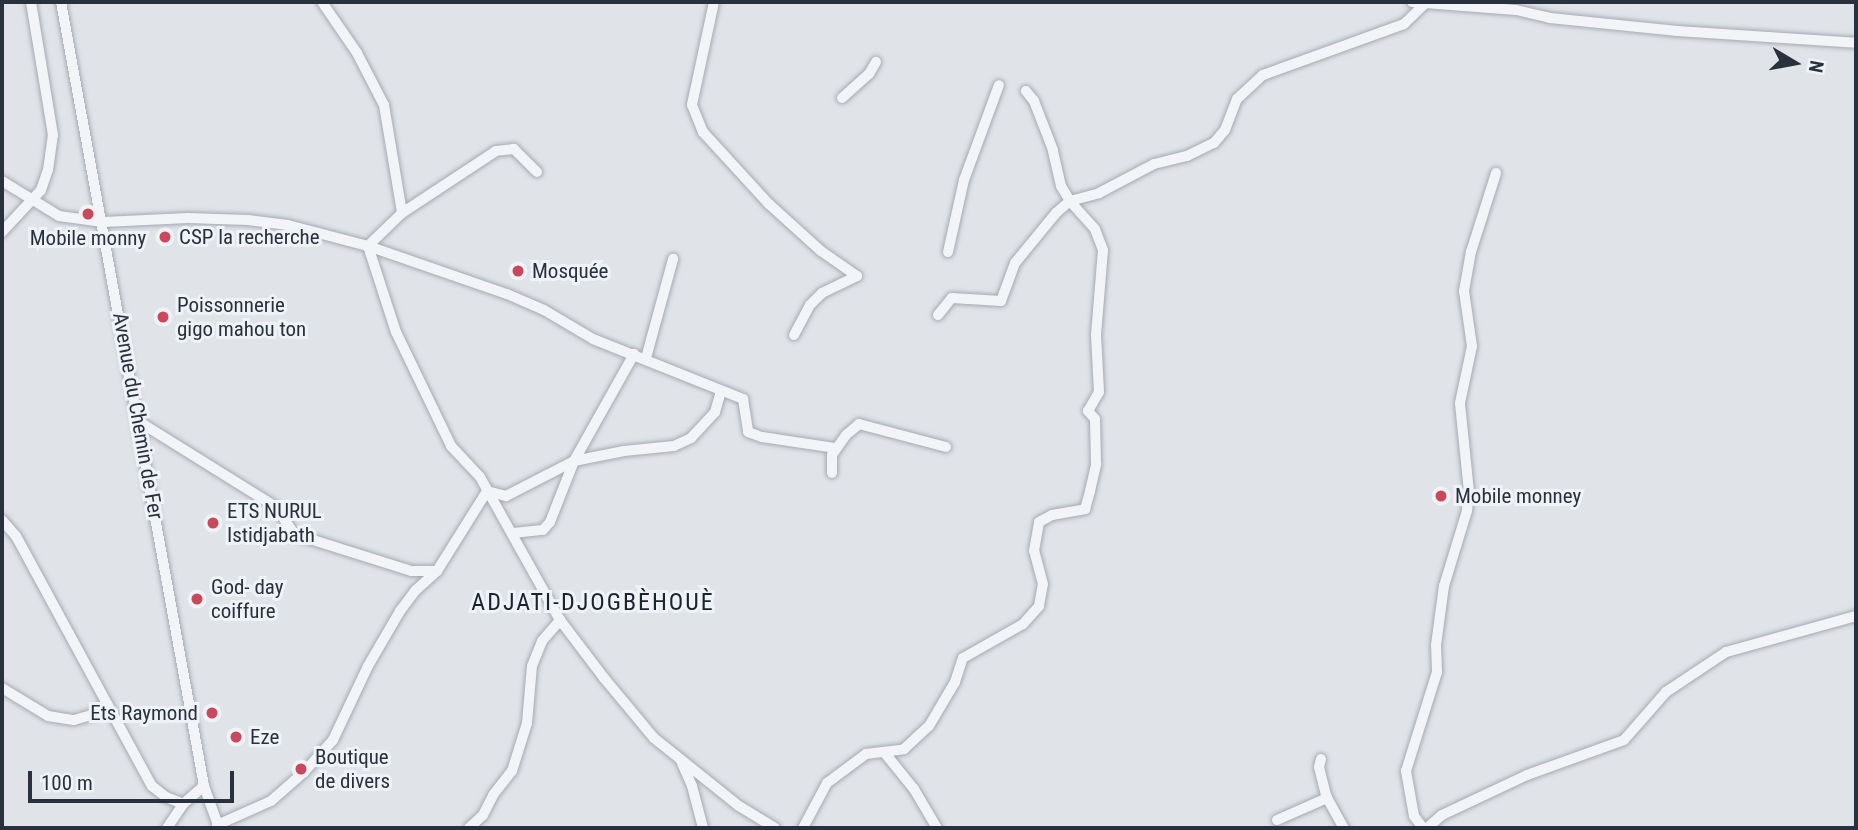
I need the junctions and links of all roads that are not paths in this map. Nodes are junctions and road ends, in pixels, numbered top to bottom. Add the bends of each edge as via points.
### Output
1 (31, 2) edge
2 (61, 2) edge
3 (321, 2) edge
4 (714, 2) edge
5 (1412, 2) edge
6 (1427, 3) edge
7 (1520, 6) edge
8 (1856, 43) edge
9 (876, 62) dead end
10 (999, 85) dead end
11 (1026, 91) dead end
12 (842, 98) dead end
13 (537, 172) dead end
14 (1496, 173) dead end
15 (2, 181) edge
16 (33, 199) junction
17 (1070, 201) junction
18 (402, 213) junction
19 (103, 222) junction
20 (2, 232) edge
21 (368, 246) junction
22 (948, 251) dead end
23 (673, 259) dead end
24 (938, 315) dead end
25 (794, 335) dead end
26 (634, 354) junction
27 (646, 358) junction
28 (721, 391) junction
29 (138, 421) junction
30 (946, 447) dead end
31 (836, 448) junction
32 (574, 461) junction
33 (832, 473) dead end
34 (487, 491) junction
35 (2, 520) edge
36 (513, 533) junction
37 (437, 571) junction
38 (1856, 616) edge
39 (560, 620) junction
40 (2, 688) edge
41 (108, 704) junction
42 (884, 752) junction
43 (680, 758) junction
44 (1321, 759) dead end
45 (204, 786) junction
46 (1327, 798) junction
47 (183, 804) junction
48 (1277, 820) dead end
49 (218, 827) edge
50 (167, 828) edge
51 (469, 828) edge
52 (704, 828) edge
53 (775, 828) edge
54 (803, 828) edge
55 (936, 828) edge
56 (1344, 828) edge
57 (1425, 828) edge

1 - 16 street via 53,135 48,170
2 - 19 street, Avenue du Chemin de Fer
3 - 18 street via 357,53 384,105
4 - 25 street via 692,105 703,132 778,213 858,276 822,293
5 - 6 street
6 - 7 street
6 - 17 street via 1404,24 1263,75 1237,99 1214,143 1187,156 1153,163 1099,193
7 - 8 street via 1550,18
9 - 12 street
10 - 22 street via 964,180
11 - 17 street via 1034,101
13 - 18 street via 514,149 505,148
14 - 57 street via 1464,291 1472,346 1460,403 1469,492 1444,586 1437,672 1406,771 1414,816
15 - 16 street
16 - 19 street via 59,216
16 - 20 street
17 - 24 street via 1015,263 1001,301 952,298
17 - 42 street via 1095,229 1104,250 1096,335 1099,392 1088,411 1095,419 1096,464 1085,509 1052,514 1039,522 1034,551 1043,584 1039,606 1023,624 963,658 955,682 929,726 904,748
18 - 21 street
19 - 21 street via 248,220 288,225
19 - 29 street, Avenue du Chemin de Fer
21 - 26 street via 506,294 593,339
21 - 34 street via 396,332 428,402 451,446
23 - 27 street
26 - 27 street
26 - 32 street
27 - 28 street
28 - 31 street via 743,399 748,432
28 - 32 street via 715,412 691,438 674,446
29 - 37 street via 276,507 294,534 411,571
29 - 45 street, Avenue du Chemin de Fer
30 - 31 street via 859,424
31 - 33 street
32 - 34 street via 506,496
32 - 36 street via 550,522 543,530
34 - 36 street
34 - 37 street
35 - 41 street via 16,536
36 - 39 street
37 - 49 street via 400,611 333,740 271,801
38 - 57 street via 1726,652 1666,692 1625,740 1527,775 1442,815
39 - 43 street via 654,738
39 - 51 street via 542,641 532,666 527,723 512,771
40 - 41 street via 48,716 74,720
41 - 47 street via 152,786
42 - 54 street via 866,754 827,783
42 - 55 street via 914,789
43 - 52 street
43 - 53 street via 739,806
44 - 46 street
45 - 47 street
45 - 49 street, Avenue du Chemin de Fer
46 - 48 street
46 - 56 street
47 - 50 street

